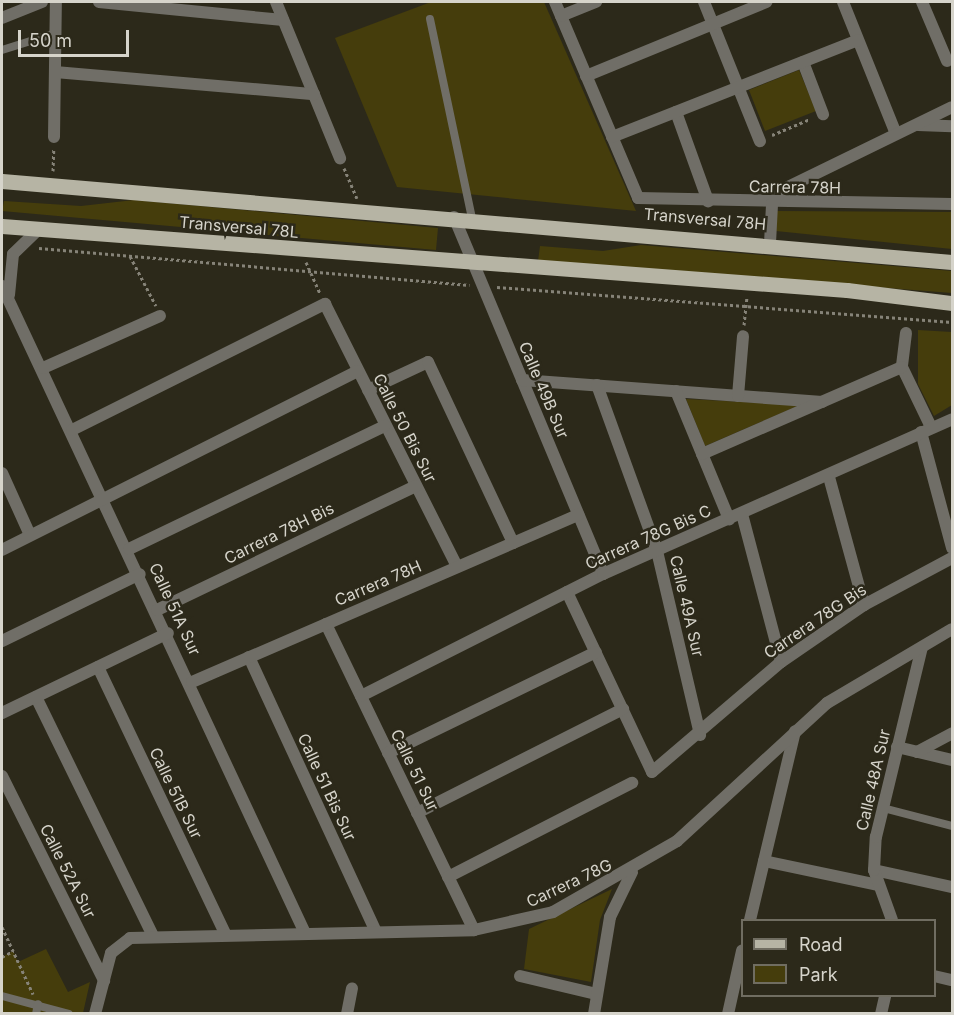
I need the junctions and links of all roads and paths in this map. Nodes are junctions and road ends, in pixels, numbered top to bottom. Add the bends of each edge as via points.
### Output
1 (42, 2) edge
2 (56, 2) edge
3 (99, 2) edge
4 (276, 2) edge
5 (555, 2) edge
6 (596, 2) edge
7 (704, 2) edge
8 (766, 2) edge
9 (843, 2) edge
10 (922, 2) edge
11 (561, 16) junction
12 (2, 18) edge
13 (430, 19) dead end
14 (283, 20) junction
15 (713, 24) junction
16 (56, 33) junction
17 (858, 40) junction
18 (2, 50) edge
19 (947, 61) dead end
20 (803, 62) junction
21 (55, 72) junction
22 (586, 76) junction
23 (738, 87) junction
24 (314, 94) junction
25 (952, 107) edge
26 (676, 112) junction
27 (823, 114) joint
28 (912, 125) junction
29 (952, 126) edge
30 (896, 134) junction
31 (54, 137) joint
32 (612, 137) junction
33 (760, 141) joint
34 (340, 158) joint
35 (53, 173) dead end
36 (2, 181) edge
37 (22, 182) junction
38 (2, 188) edge
39 (708, 201) junction
40 (772, 204) junction
41 (952, 204) edge
42 (362, 210) junction
43 (454, 217) junction
44 (472, 219) junction
45 (2, 226) edge
46 (39, 229) junction
47 (770, 243) junction
48 (127, 249) dead end
49 (303, 257) dead end
50 (952, 262) edge
51 (473, 265) junction
52 (2, 286) edge
53 (748, 290) dead end
54 (952, 303) edge
55 (325, 304) junction
56 (6, 305) edge
57 (160, 316) joint
58 (906, 333) dead end
59 (743, 336) joint
60 (902, 367) junction
61 (43, 368) junction
62 (358, 371) junction
63 (522, 380) junction
64 (597, 385) junction
65 (368, 390) junction
66 (676, 391) junction
67 (738, 396) junction
68 (822, 402) junction
69 (952, 419) edge
70 (385, 426) junction
71 (72, 430) junction
72 (926, 430) junction
73 (702, 454) junction
74 (2, 473) edge
75 (829, 477) junction
76 (416, 486) junction
77 (104, 497) junction
78 (578, 514) junction
79 (742, 514) junction
80 (729, 519) junction
81 (30, 535) junction
82 (513, 543) junction
83 (952, 548) edge
84 (129, 549) junction
85 (2, 550) edge
86 (657, 551) junction
87 (952, 558) edge
88 (457, 567) junction
89 (140, 574) junction
90 (603, 574) junction
91 (567, 592) junction
92 (864, 605) junction
93 (157, 610) junction
94 (326, 624) junction
95 (952, 629) edge
96 (168, 633) junction
97 (2, 641) edge
98 (921, 647) junction
99 (596, 652) junction
100 (249, 657) junction
101 (781, 662) junction
102 (98, 667) junction
103 (192, 682) junction
104 (361, 696) junction
105 (36, 697) junction
106 (623, 709) junction
107 (2, 713) edge
108 (795, 731) junction
109 (952, 733) edge
110 (700, 735) junction
111 (897, 747) junction
112 (917, 752) junction
113 (388, 753) junction
114 (952, 760) edge
115 (2, 776) edge
116 (632, 783) dead end
117 (883, 808) junction
118 (417, 813) junction
119 (952, 825) edge
120 (764, 861) junction
121 (874, 870) junction
122 (632, 872) junction
123 (448, 877) junction
124 (878, 885) junction
125 (952, 887) edge
126 (750, 919) edge
127 (891, 919) edge
128 (2, 927) edge
129 (474, 930) junction
130 (304, 931) junction
131 (376, 932) junction
132 (225, 933) junction
133 (153, 936) junction
134 (13, 951) junction
135 (741, 956) edge
136 (2, 957) edge
137 (520, 976) dead end
138 (936, 976) edge
139 (952, 980) edge
140 (104, 981) junction
141 (352, 988) dead end
142 (597, 994) junction
143 (2, 996) edge
144 (885, 997) edge
145 (37, 1009) edge
146 (69, 1014) edge
147 (95, 1014) edge
148 (347, 1014) edge
149 (594, 1014) edge
150 (728, 1014) edge
151 (881, 1014) edge

1 - 12 street
2 - 16 street
3 - 14 street
4 - 14 street
5 - 11 street
6 - 11 street
7 - 15 street
8 - 15 street
9 - 17 street
10 - 19 street
11 - 22 street
13 - 44 lane
14 - 24 street
15 - 22 street
15 - 23 street
16 - 18 lane
16 - 21 street
17 - 20 street
17 - 30 street
20 - 23 street
20 - 27 street
21 - 24 street
21 - 31 street
22 - 32 street
23 - 26 street
23 - 33 street
24 - 34 street
25 - 28 street
26 - 32 street
26 - 39 street
27 - 33 path
28 - 29 street
28 - 30 street
30 - 40 street via 792,183
31 - 35 path
32 - 39 street, Carrera 78H via 638,198
34 - 42 path
36 - 37 main road, Transversal 78L
37 - 38 street
37 - 42 main road, Transversal 78L
39 - 40 street, Carrera 78H
40 - 41 street, Carrera 78H
40 - 47 street
42 - 43 main road, Transversal 78L
43 - 44 main road, Transversal 78H
43 - 51 street, Calle 49B Sur
44 - 47 main road, Transversal 78H
45 - 46 main road, Transversal 78L
46 - 51 main road, Transversal 78L
46 - 56 street, Calle 51A Sur via 18,246 9,264
47 - 50 main road, Transversal 78H
48 - 57 path
49 - 55 path
51 - 54 main road via 847,290
51 - 63 street, Calle 49B Sur
52 - 56 street, Calle 51A Sur
53 - 59 path
55 - 62 street, Calle 50 Bis Sur
55 - 71 street
56 - 61 street, Calle 51A Sur
57 - 61 street
58 - 60 street
59 - 67 street
60 - 68 street
60 - 72 street
61 - 71 street, Calle 51A Sur
62 - 65 street, Calle 50 Bis Sur
62 - 77 street
63 - 64 street
63 - 78 street, Calle 49B Sur
64 - 66 street
64 - 86 street, Calle 49A Sur
65 - 70 street, Calle 50 Bis Sur
65 - 82 street via 428,362
66 - 67 street
66 - 73 street
67 - 68 street
68 - 73 street
69 - 72 street, Carrera 78G Bis C
70 - 76 street, Calle 50 Bis Sur
70 - 84 street
71 - 77 street, Calle 51A Sur
72 - 75 street, Carrera 78G Bis C
72 - 83 street
73 - 80 street
74 - 81 street
75 - 79 street, Carrera 78G Bis C
75 - 92 street
76 - 88 street, Calle 50 Bis Sur
76 - 93 street, Carrera 78H Bis
77 - 81 street
77 - 84 street, Calle 51A Sur
78 - 82 street, Carrera 78H
78 - 90 street, Calle 49B Sur
79 - 80 street, Carrera 78G Bis C
79 - 101 street
80 - 86 street, Carrera 78G Bis C
81 - 85 street
82 - 88 street, Carrera 78H
84 - 89 street, Calle 51A Sur
86 - 90 street, Carrera 78G Bis C
86 - 110 street, Calle 49A Sur
87 - 92 street, Carrera 78G Bis
88 - 94 street, Carrera 78H
89 - 93 street, Calle 51A Sur
89 - 97 street
90 - 91 street, Carrera 78G Bis C
91 - 99 street
91 - 104 street, Carrera 78G Bis C
92 - 101 street, Carrera 78G Bis
93 - 96 street, Calle 51A Sur
94 - 100 street, Carrera 78H
94 - 104 street, Calle 51 Sur
95 - 98 street, Carrera 78G
96 - 102 street
96 - 103 street, Calle 51A Sur
98 - 108 street, Carrera 78G via 852,685
98 - 111 street, Calle 48A Sur
99 - 106 street
99 - 113 street
100 - 103 street, Carrera 78H
100 - 131 street, Calle 51 Bis Sur
101 - 110 street, Carrera 78G Bis
102 - 105 street
102 - 132 street, Calle 51B Sur
103 - 130 street, Calle 51A Sur
104 - 113 street, Calle 51 Sur
105 - 107 street
105 - 133 street
106 - 110 street, Carrera 78G Bis via 652,772
106 - 118 street
108 - 120 street
108 - 122 street, Carrera 78G via 677,841
109 - 112 street
111 - 112 street
111 - 117 street, Calle 48A Sur
112 - 114 street
113 - 118 street, Calle 51 Sur
115 - 140 street, Calle 52A Sur
116 - 123 street
117 - 119 lane
117 - 121 street, Calle 48A Sur
118 - 123 street, Calle 51 Sur
120 - 124 street
120 - 126 street
121 - 124 street, Calle 48A Sur
121 - 125 street
122 - 129 street, Carrera 78G via 553,912
122 - 142 street via 613,905
123 - 129 street, Calle 51 Sur
124 - 127 street, Calle 48A Sur
128 - 134 path
129 - 131 street, Carrera 78G
130 - 131 street, Carrera 78G
130 - 132 street, Carrera 78G
132 - 133 street, Carrera 78G
133 - 140 street, Carrera 78G via 117,945
134 - 136 path
134 - 145 path
135 - 150 street
137 - 142 street
138 - 139 street
140 - 147 street
141 - 148 street
142 - 149 street
143 - 145 lane
144 - 151 street
145 - 146 lane

